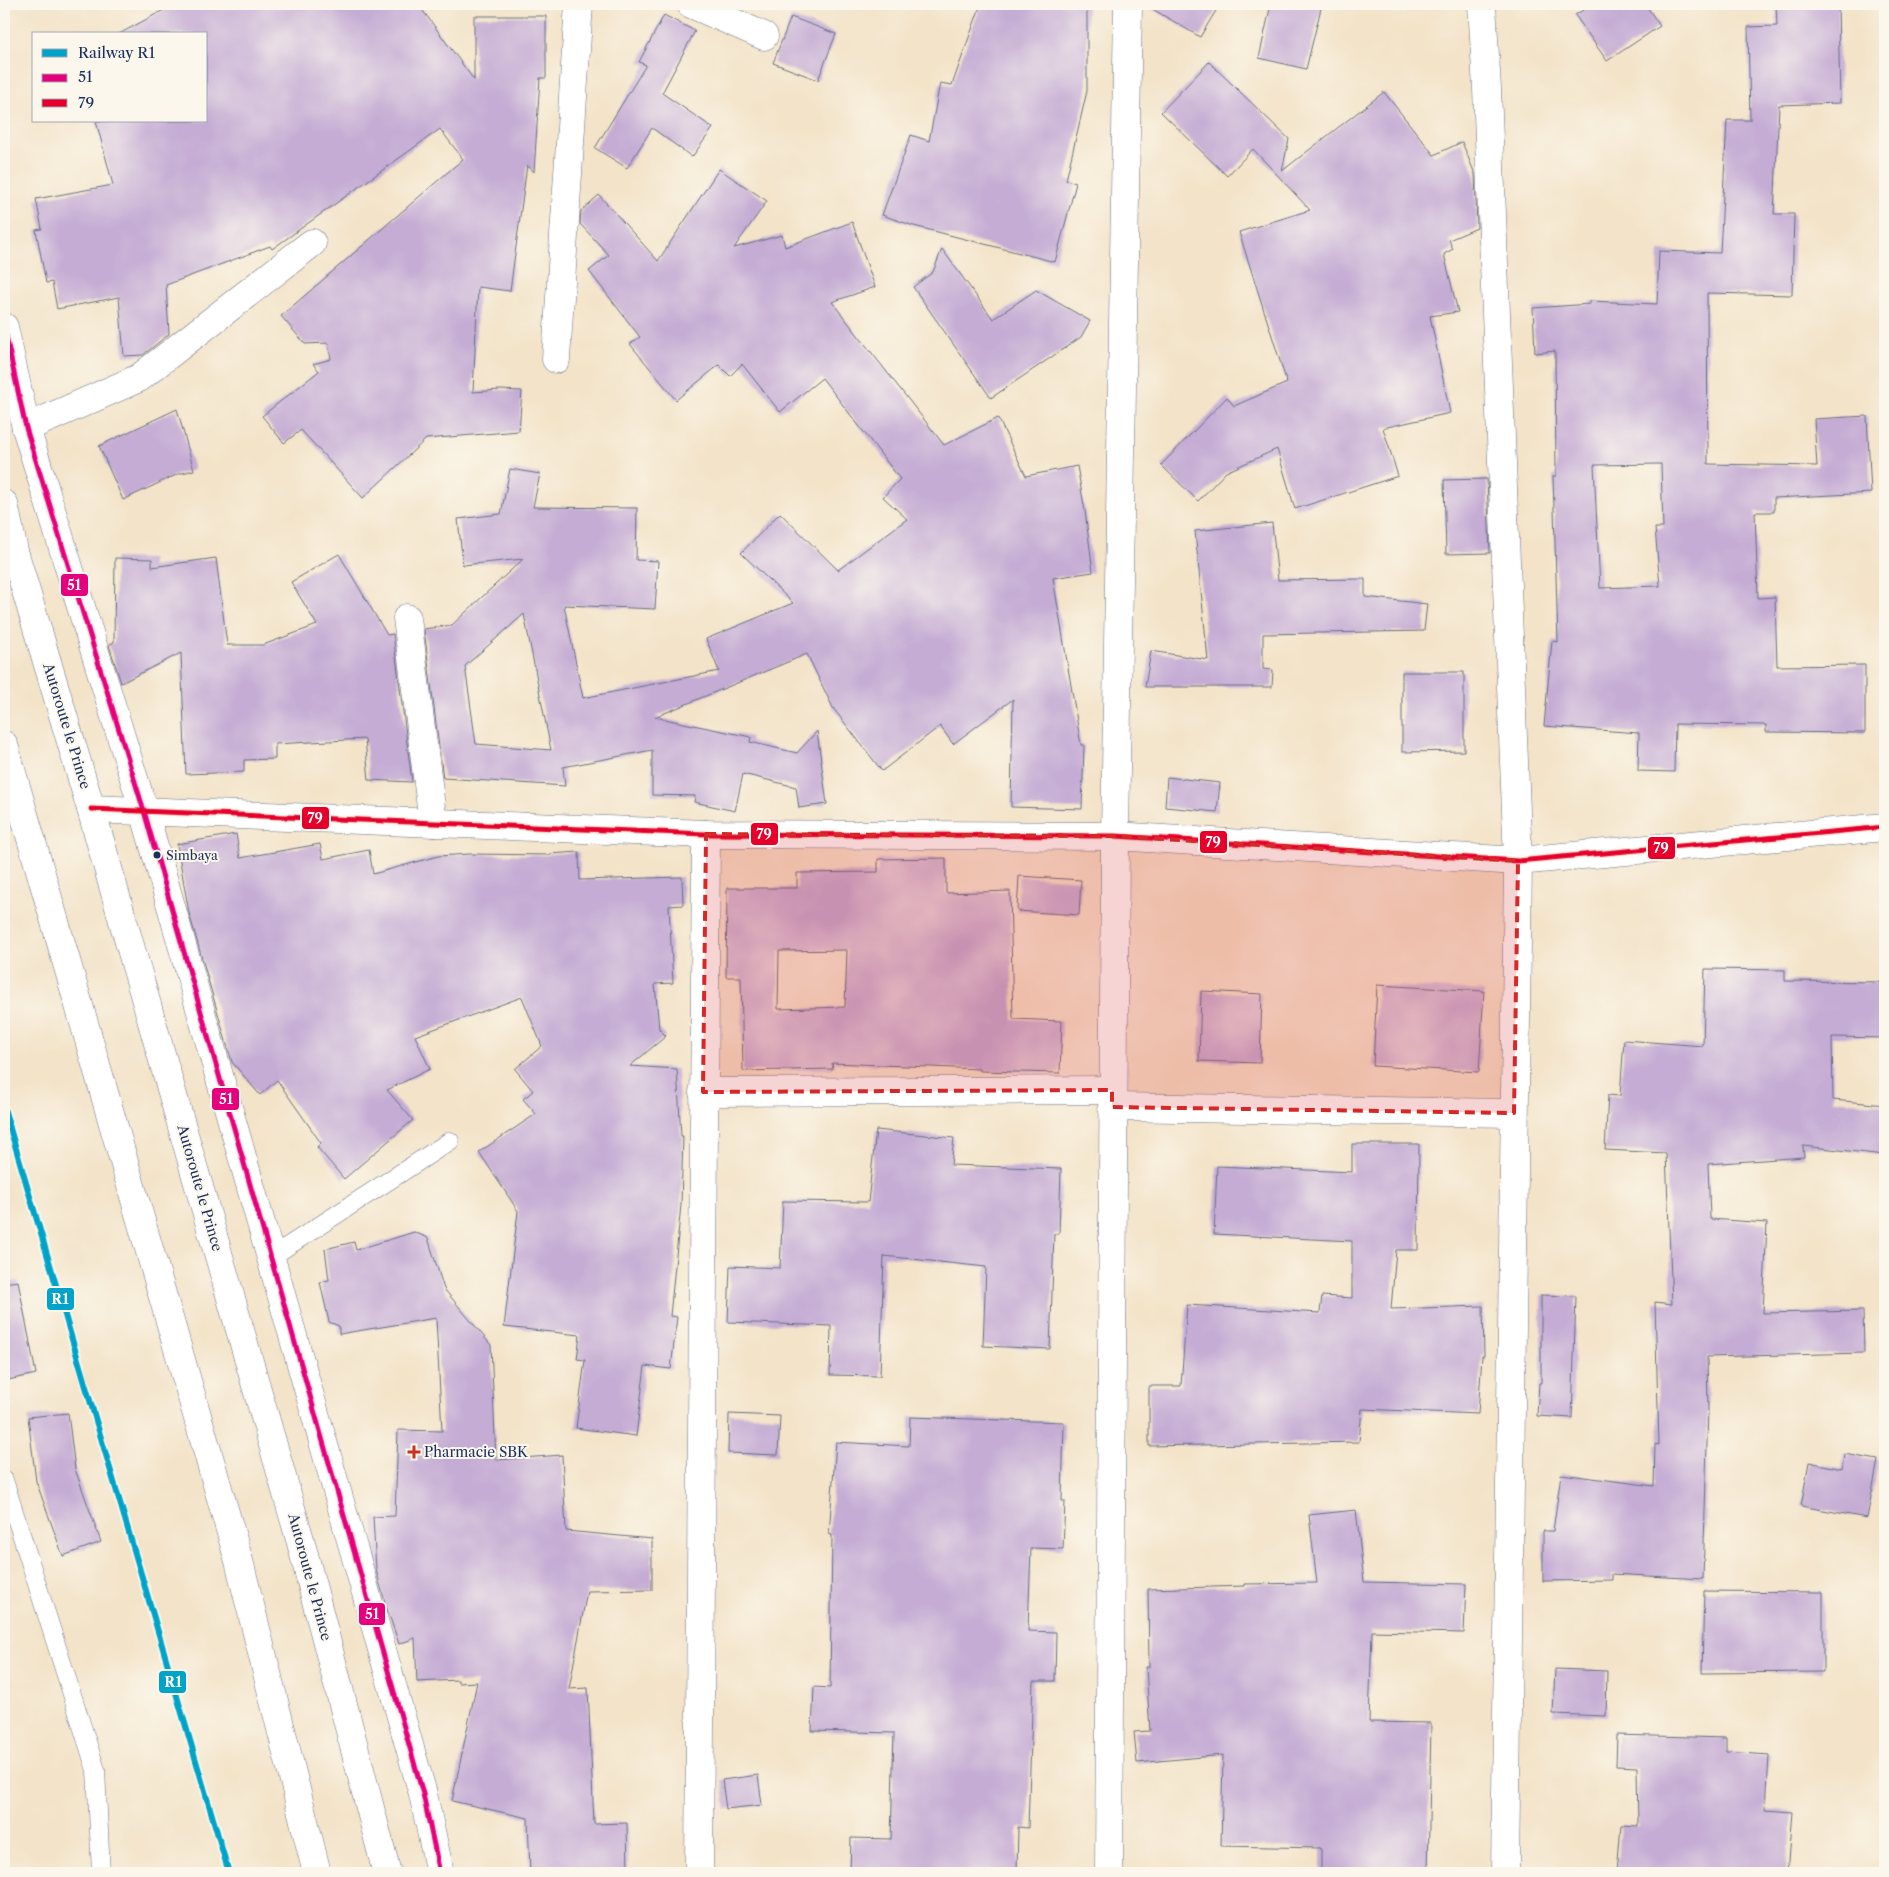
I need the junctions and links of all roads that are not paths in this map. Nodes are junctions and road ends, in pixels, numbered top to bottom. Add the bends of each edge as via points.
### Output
1 (578, 4) edge
2 (691, 4) edge
3 (1128, 4) edge
4 (1482, 4) edge
5 (764, 36) dead end
6 (312, 242) dead end
7 (4, 327) edge
8 (556, 359) dead end
9 (26, 428) junction
10 (4, 504) edge
11 (407, 618) dead end
12 (4, 745) edge
13 (91, 809) junction
14 (144, 811) junction
15 (433, 823) junction
16 (1885, 827) edge
17 (706, 834) junction
18 (1115, 836) junction
19 (1518, 861) junction
20 (703, 1092) junction
21 (1112, 1098) junction
22 (1514, 1113) junction
23 (450, 1141) dead end
24 (271, 1257) junction
25 (4, 1480) edge
26 (101, 1873) edge
27 (317, 1873) edge
28 (387, 1873) edge
29 (440, 1873) edge
30 (699, 1873) edge
31 (1109, 1873) edge
32 (1505, 1873) edge

1 - 8 street
2 - 5 street
3 - 18 street
4 - 19 street
6 - 9 street via 139,378
7 - 9 street
9 - 14 street
10 - 13 street, Autoroute le Prince via 14,551
11 - 15 street
12 - 27 street via 239,1561
13 - 14 street
13 - 28 street, Autoroute le Prince via 299,1534
14 - 15 street
14 - 24 street
15 - 17 street
16 - 19 street
17 - 18 street
17 - 20 street
18 - 19 street
18 - 21 street
19 - 22 street
20 - 21 street
20 - 30 street
21 - 22 street
21 - 31 street
22 - 32 street
23 - 24 lane
24 - 29 street via 423,1794
25 - 26 lane via 96,1770

